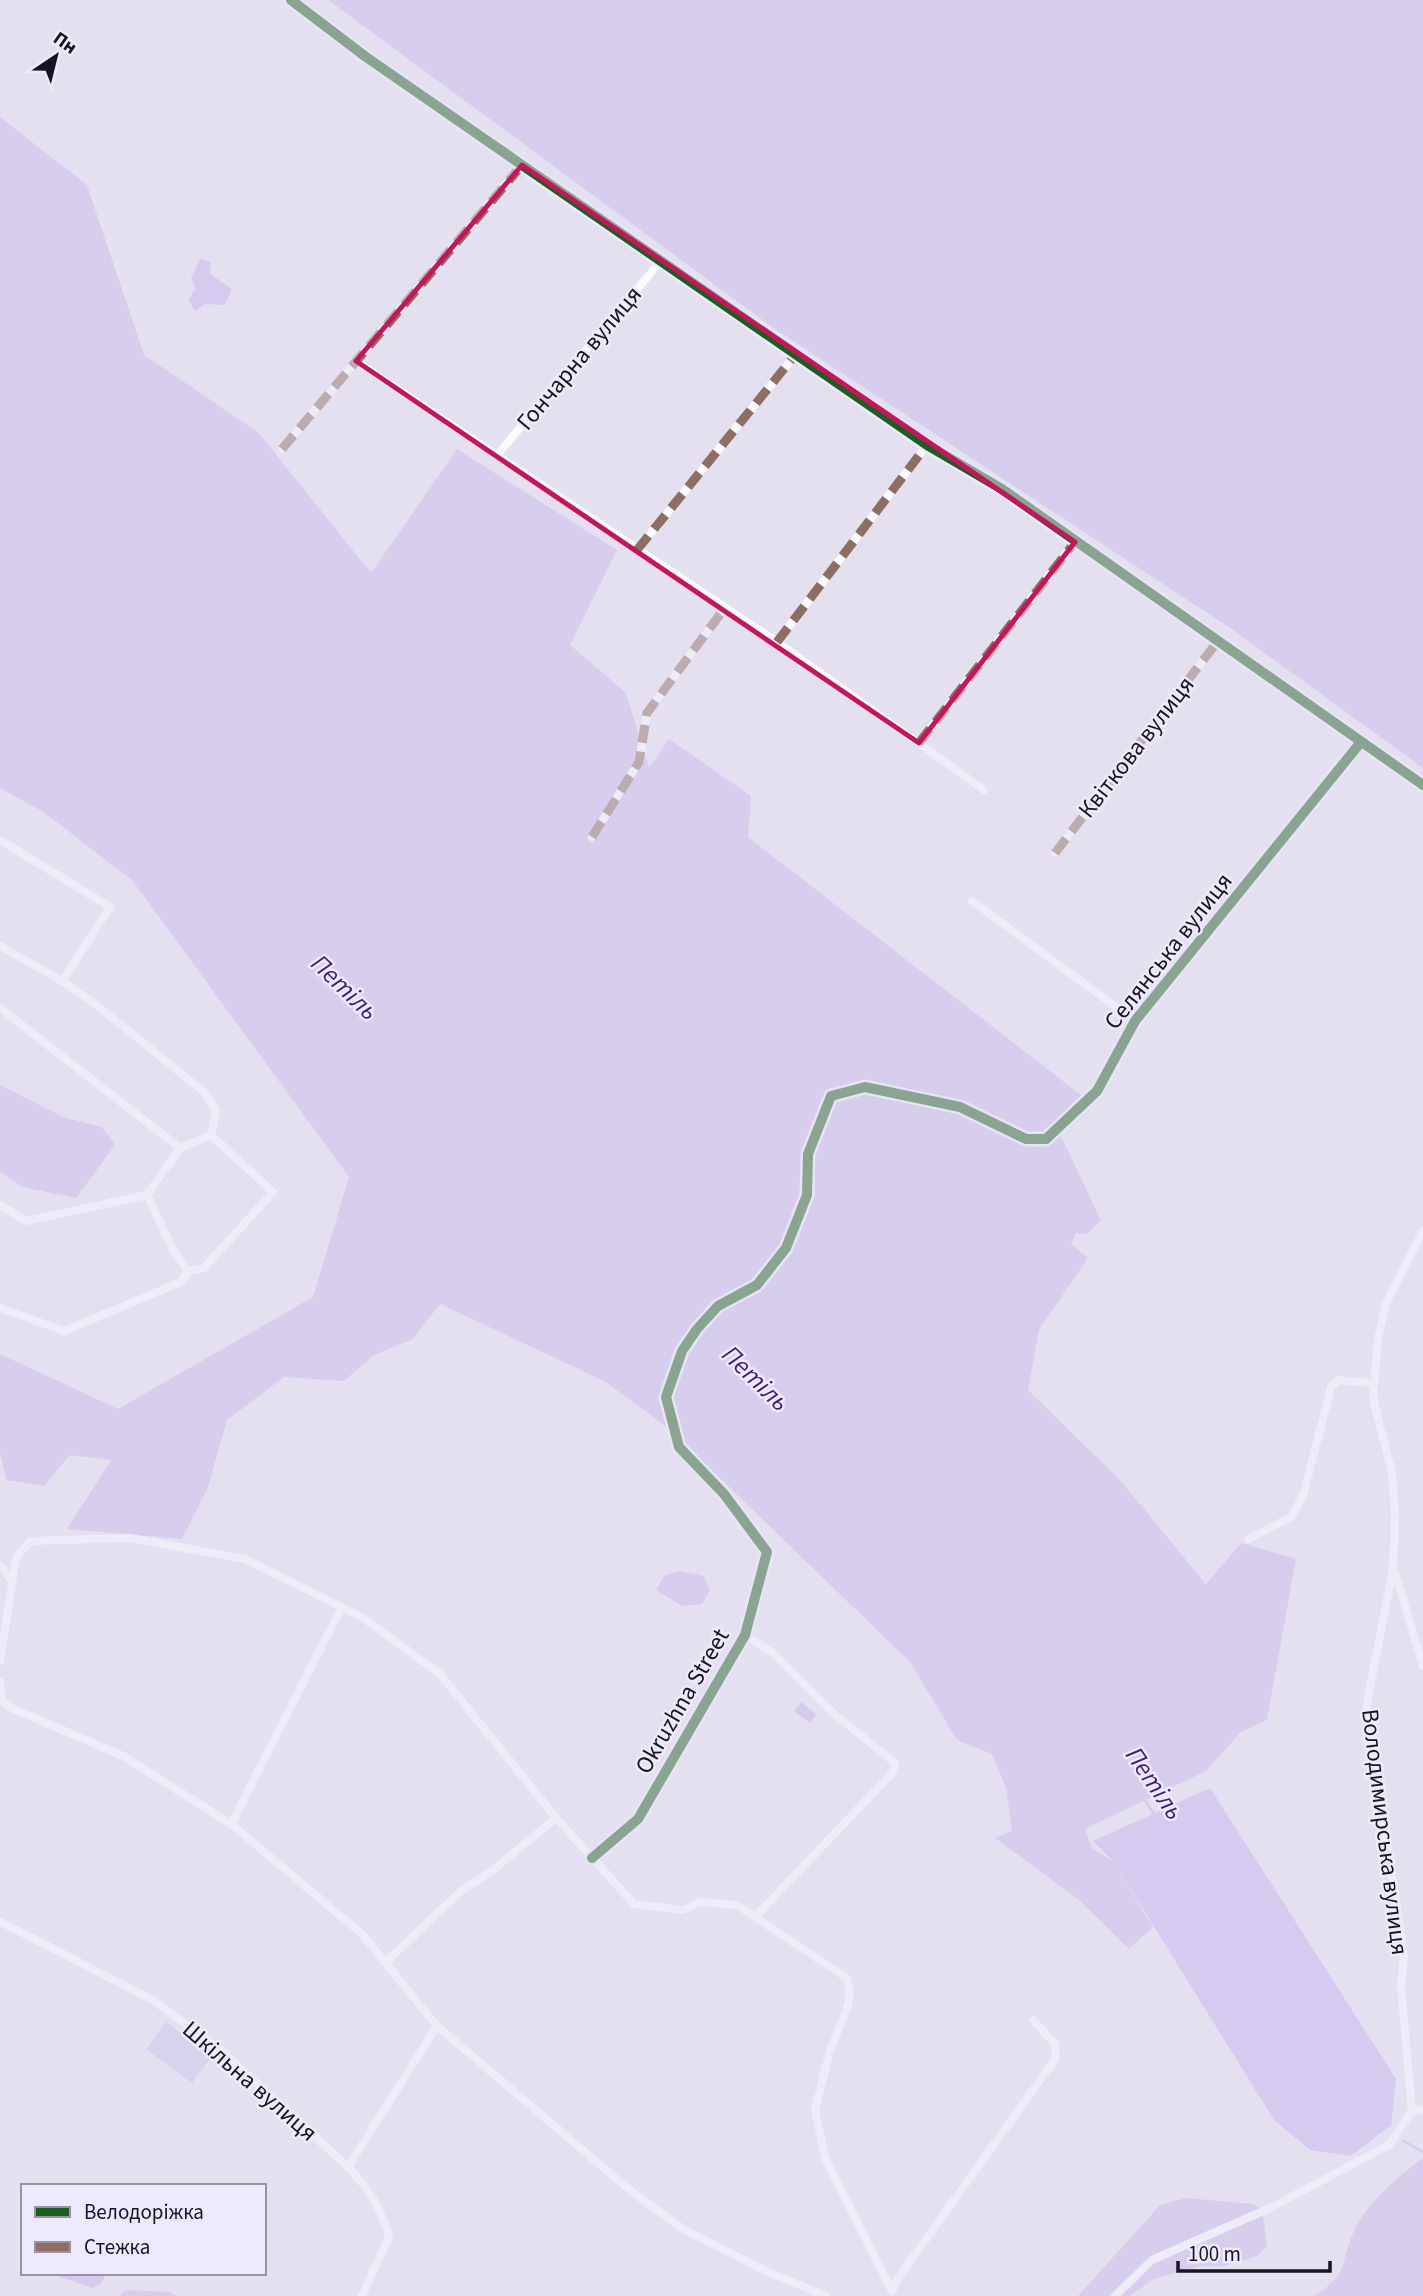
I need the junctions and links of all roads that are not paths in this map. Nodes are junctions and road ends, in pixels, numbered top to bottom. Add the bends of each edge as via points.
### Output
1 (291, 0) edge
2 (522, 165) junction
3 (661, 261) junction
4 (796, 354) junction
5 (356, 361) junction
6 (927, 445) junction
7 (282, 449) dead end
8 (497, 456) junction
9 (1075, 542) junction
10 (637, 550) junction
11 (724, 609) junction
12 (1218, 640) junction
13 (777, 642) junction
14 (1361, 742) junction
15 (919, 743) junction
16 (1423, 785) edge
17 (984, 790) dead end
18 (592, 837) dead end
19 (0, 840) edge
20 (1055, 853) dead end
21 (972, 901) dead end
22 (0, 946) edge
23 (62, 981) junction
24 (0, 1009) edge
25 (1135, 1021) junction
26 (211, 1135) junction
27 (180, 1148) junction
28 (147, 1195) junction
29 (0, 1205) edge
30 (1423, 1231) edge
31 (188, 1271) junction
32 (0, 1308) edge
33 (1374, 1383) junction
34 (679, 1447) joint
35 (1248, 1539) dead end
36 (0, 1565) edge
37 (1394, 1568) junction
38 (12, 1582) junction
39 (342, 1607) junction
40 (745, 1635) junction
41 (0, 1661) edge
42 (1423, 1666) edge
43 (0, 1682) edge
44 (1, 1700) edge
45 (556, 1818) junction
46 (231, 1824) junction
47 (592, 1858) junction
48 (756, 1916) junction
49 (1, 1922) edge
50 (385, 1963) junction
51 (1033, 2020) dead end
52 (436, 2026) junction
53 (1423, 2110) edge
54 (1412, 2111) junction
55 (348, 2167) junction
56 (892, 2293) edge
57 (362, 2296) edge
58 (826, 2296) edge
59 (1115, 2296) edge

1 - 2 street
2 - 3 street
2 - 5 street
3 - 4 street
3 - 8 street, Гончарна вулиця
4 - 6 street
4 - 10 street
5 - 7 street
5 - 8 street
6 - 9 street via 1003,489
6 - 13 street
8 - 10 street
9 - 12 street
9 - 15 street
10 - 11 street
11 - 13 street
11 - 18 street via 648,713 639,762
12 - 14 street
12 - 20 street, Квіткова вулиця
13 - 15 street
14 - 16 street
14 - 25 street, Селянська вулиця
15 - 17 street
19 - 23 street via 110,906
21 - 25 street
22 - 23 street
23 - 26 street via 204,1092 216,1110
24 - 27 street
25 - 34 street, Селянська вулиця via 1097,1091 1046,1139 1026,1139 960,1107 865,1087 831,1096 808,1154 807,1195 786,1248 757,1285 718,1306 682,1351 666,1397
26 - 27 street
26 - 31 street via 273,1192 204,1268
27 - 28 street
28 - 29 street via 26,1221
28 - 31 street
30 - 33 street, Володимирська вулиця via 1387,1301
31 - 32 street via 181,1282 64,1331
33 - 35 street via 1338,1380 1331,1387 1303,1496 1291,1517
33 - 37 street, Володимирська вулиця via 1373,1399 1392,1473
34 - 40 street, Okruzhna Street via 724,1494 766,1552
36 - 38 street
37 - 42 street
37 - 54 street, Володимирська вулиця via 1366,1709 1402,1936 1401,1986
38 - 39 street via 16,1558 30,1541 130,1538 245,1559
38 - 41 street
39 - 45 street via 440,1674
39 - 46 street
40 - 47 street, Okruzhna Street via 638,1819
40 - 48 street, Okruzhna Street via 773,1653 833,1713 895,1762 893,1772
43 - 44 street
44 - 46 street via 123,1756
45 - 47 street
45 - 50 street via 462,1890
46 - 50 street via 362,1934
47 - 48 street via 634,1904 682,1910 700,1902 718,1902 737,1905
48 - 56 street via 847,1978 848,2004 815,2110 825,2158
49 - 55 street, Шкільна вулиця via 153,2000 223,2052
50 - 52 street
51 - 56 street via 1055,2044 1056,2058 898,2278
52 - 55 street
52 - 58 street via 631,2191 683,2229
53 - 54 street
54 - 59 street via 1389,2145 1270,2208 1152,2260
55 - 57 street, Шкільна вулиця via 381,2208 389,2237

